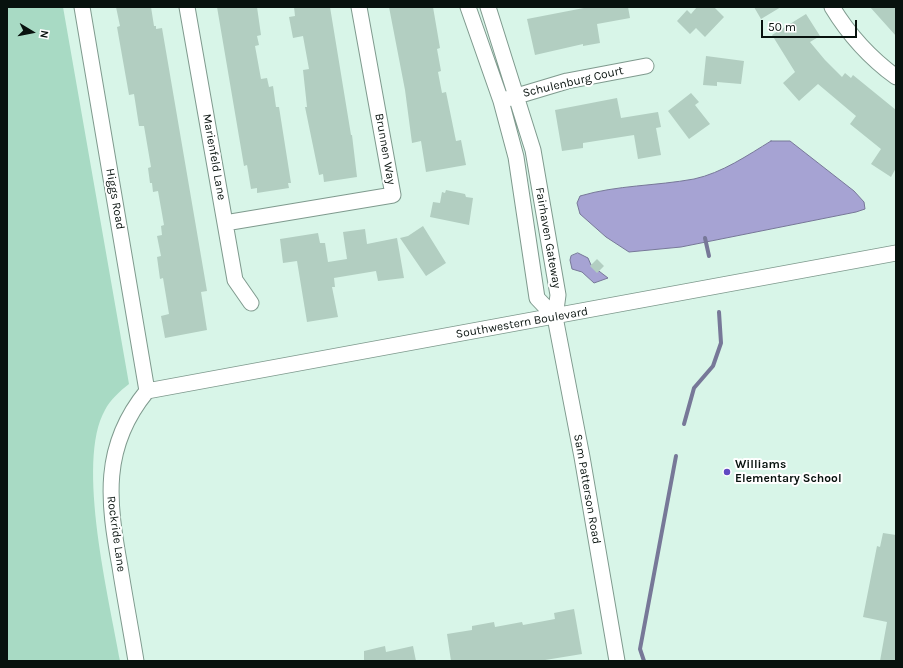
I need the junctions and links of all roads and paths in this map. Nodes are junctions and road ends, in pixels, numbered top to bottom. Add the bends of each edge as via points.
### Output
1 (82, 7) edge
2 (187, 7) edge
3 (359, 7) edge
4 (468, 7) edge
5 (488, 7) edge
6 (832, 7) edge
7 (646, 66) dead end
8 (896, 77) edge
9 (516, 96) junction
10 (501, 101) junction
11 (225, 223) junction
12 (896, 253) edge
13 (251, 303) dead end
14 (555, 317) junction
15 (147, 391) junction
16 (136, 661) edge
17 (617, 661) edge

1 - 15 street, Higgs Road
2 - 11 street, Marienfeld Lane
3 - 11 street, Brunnen Way via 393,195
4 - 10 street, Fairhaven Gateway
5 - 9 street, Fairhaven Gateway
6 - 8 street via 864,49
7 - 9 street, Schulenburg Court via 568,81
9 - 10 street, Schulenburg Court
9 - 14 street, Fairhaven Gateway via 532,150 558,295
10 - 14 street, Fairhaven Gateway via 516,157 537,298
11 - 13 street, Marienfeld Lane via 235,280
12 - 14 street, Southwestern Boulevard
14 - 15 street, Southwestern Boulevard
14 - 17 street, Sam Patterson Road
15 - 16 street, Rockride Lane via 135,406 119,438 113,456 110,488 112,522

